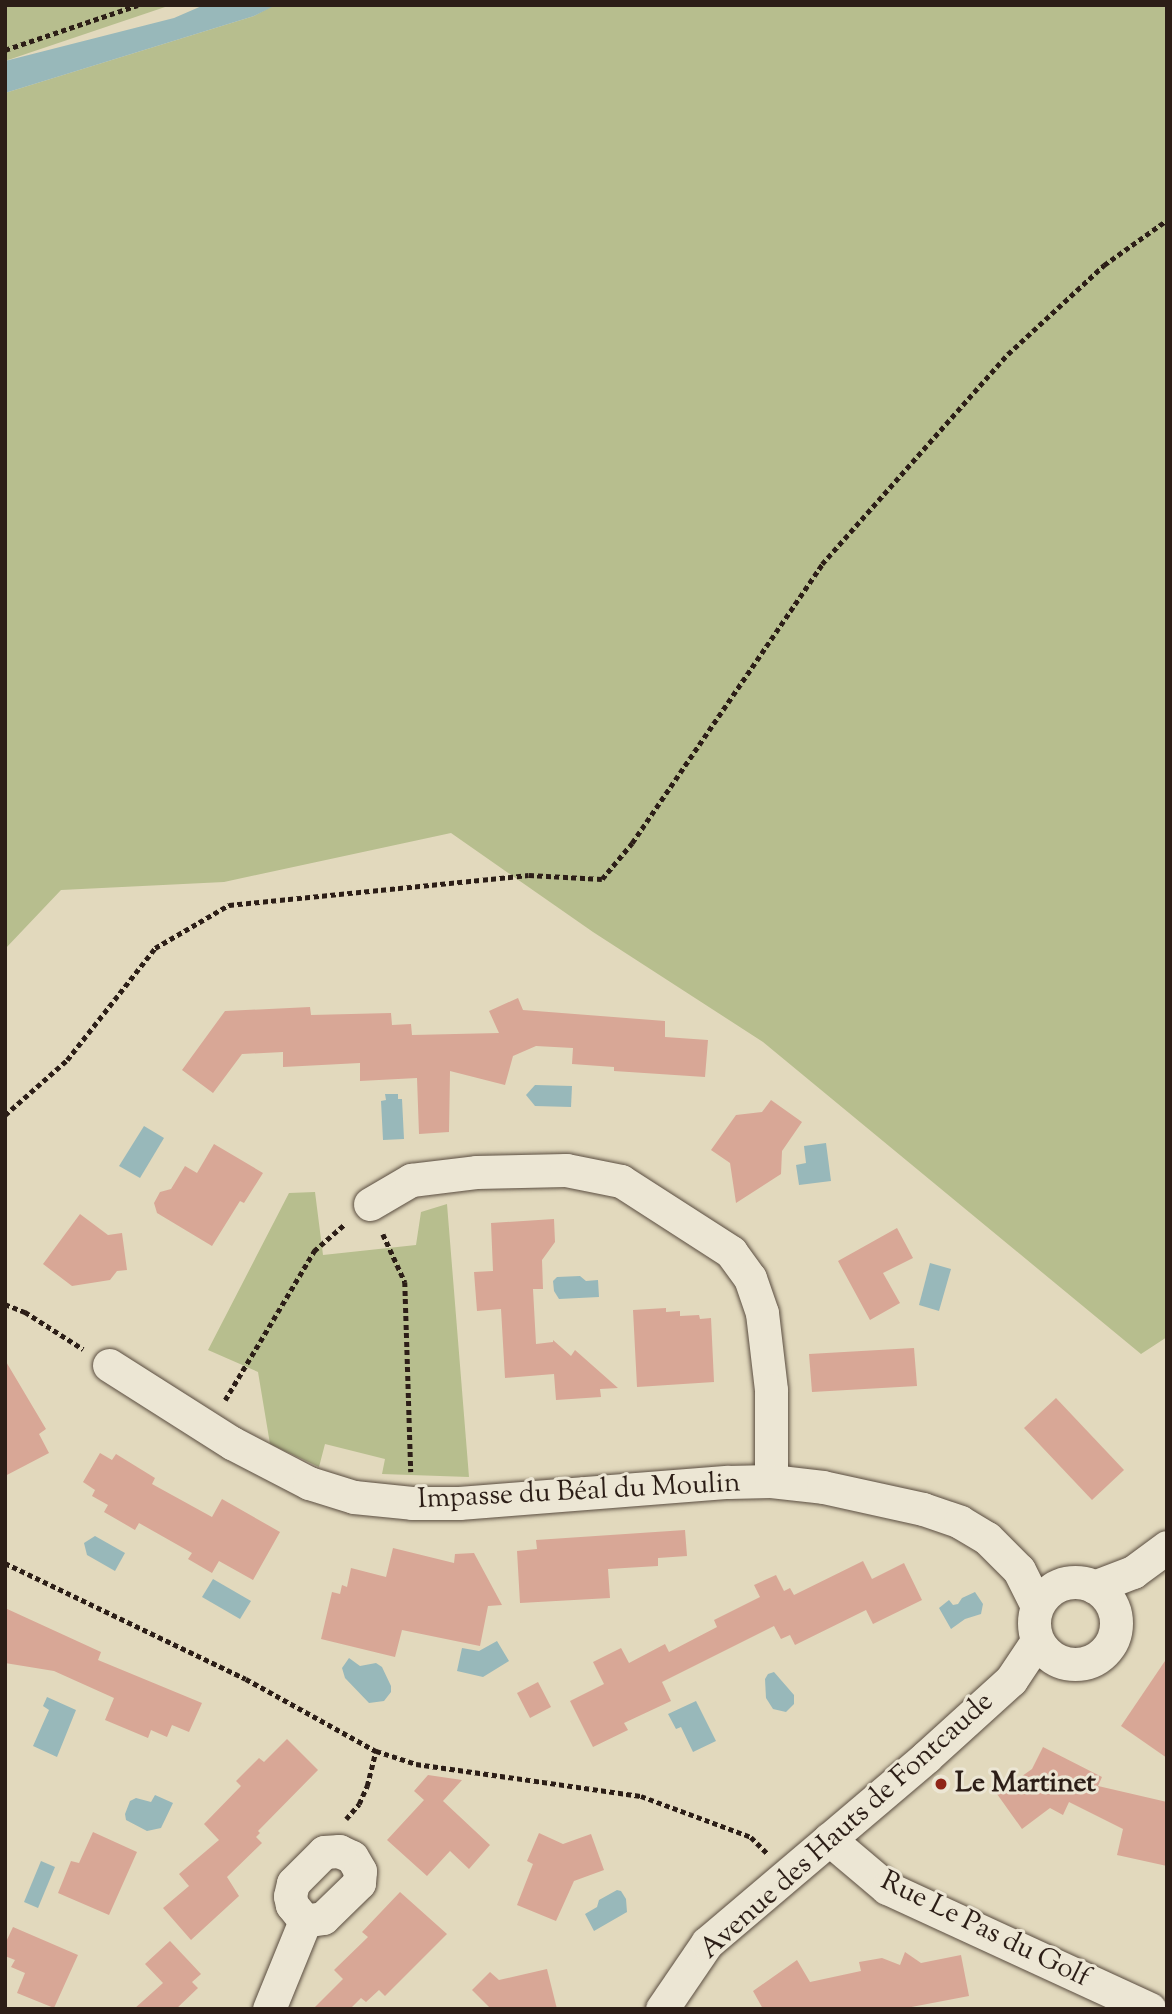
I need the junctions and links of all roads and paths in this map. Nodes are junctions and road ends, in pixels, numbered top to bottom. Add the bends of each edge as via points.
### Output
1 (138, 5) edge
2 (5, 50) edge
3 (1167, 220) edge
4 (5, 1115) edge
5 (370, 1204) junction
6 (5, 1304) edge
7 (109, 1365) joint
8 (208, 1428) junction
9 (771, 1481) junction
10 (412, 1503) junction
11 (1167, 1547) edge
12 (5, 1563) edge
13 (1104, 1596) junction
14 (1046, 1597) junction
15 (1046, 1650) junction
16 (376, 1751) junction
17 (829, 1839) junction
18 (339, 1850) junction
19 (790, 1874) junction
20 (305, 1921) junction
21 (269, 2009) edge
22 (662, 2009) edge
23 (1150, 2009) edge

1 - 2 path
3 - 4 path via 1104,265 1008,354 822,564 632,843 602,879 529,875 229,905 155,948 66,1060
5 - 8 path via 314,1251
5 - 9 street via 411,1180 476,1172 566,1170 621,1181 731,1252 750,1278 762,1313 771,1390
5 - 10 path via 405,1282
6 - 7 path
7 - 8 street, Impasse du Béal du Moulin
8 - 10 street, Impasse du Béal du Moulin via 309,1483 354,1497
9 - 10 street, Impasse du Béal du Moulin via 514,1501
9 - 14 street, Impasse du Béal du Moulin via 923,1509 960,1522 987,1538
11 - 13 street
12 - 16 path via 246,1679
13 - 14 street via 1081,1582
13 - 15 street via 1116,1632 1103,1654 1080,1664
14 - 15 street via 1034,1618
15 - 17 street, Avenue des Hauts de Fontcaude
16 - 18 path via 359,1804 338,1828
16 - 19 path via 416,1764 641,1796 751,1838
17 - 19 street, Avenue des Hauts de Fontcaude
17 - 23 street, Rue Le Pas du Golf via 887,1888
18 - 20 street via 324,1852 293,1883 292,1905
18 - 20 street via 352,1857 359,1883 323,1918
19 - 22 street, Avenue des Hauts de Fontcaude via 708,1943
20 - 21 street

